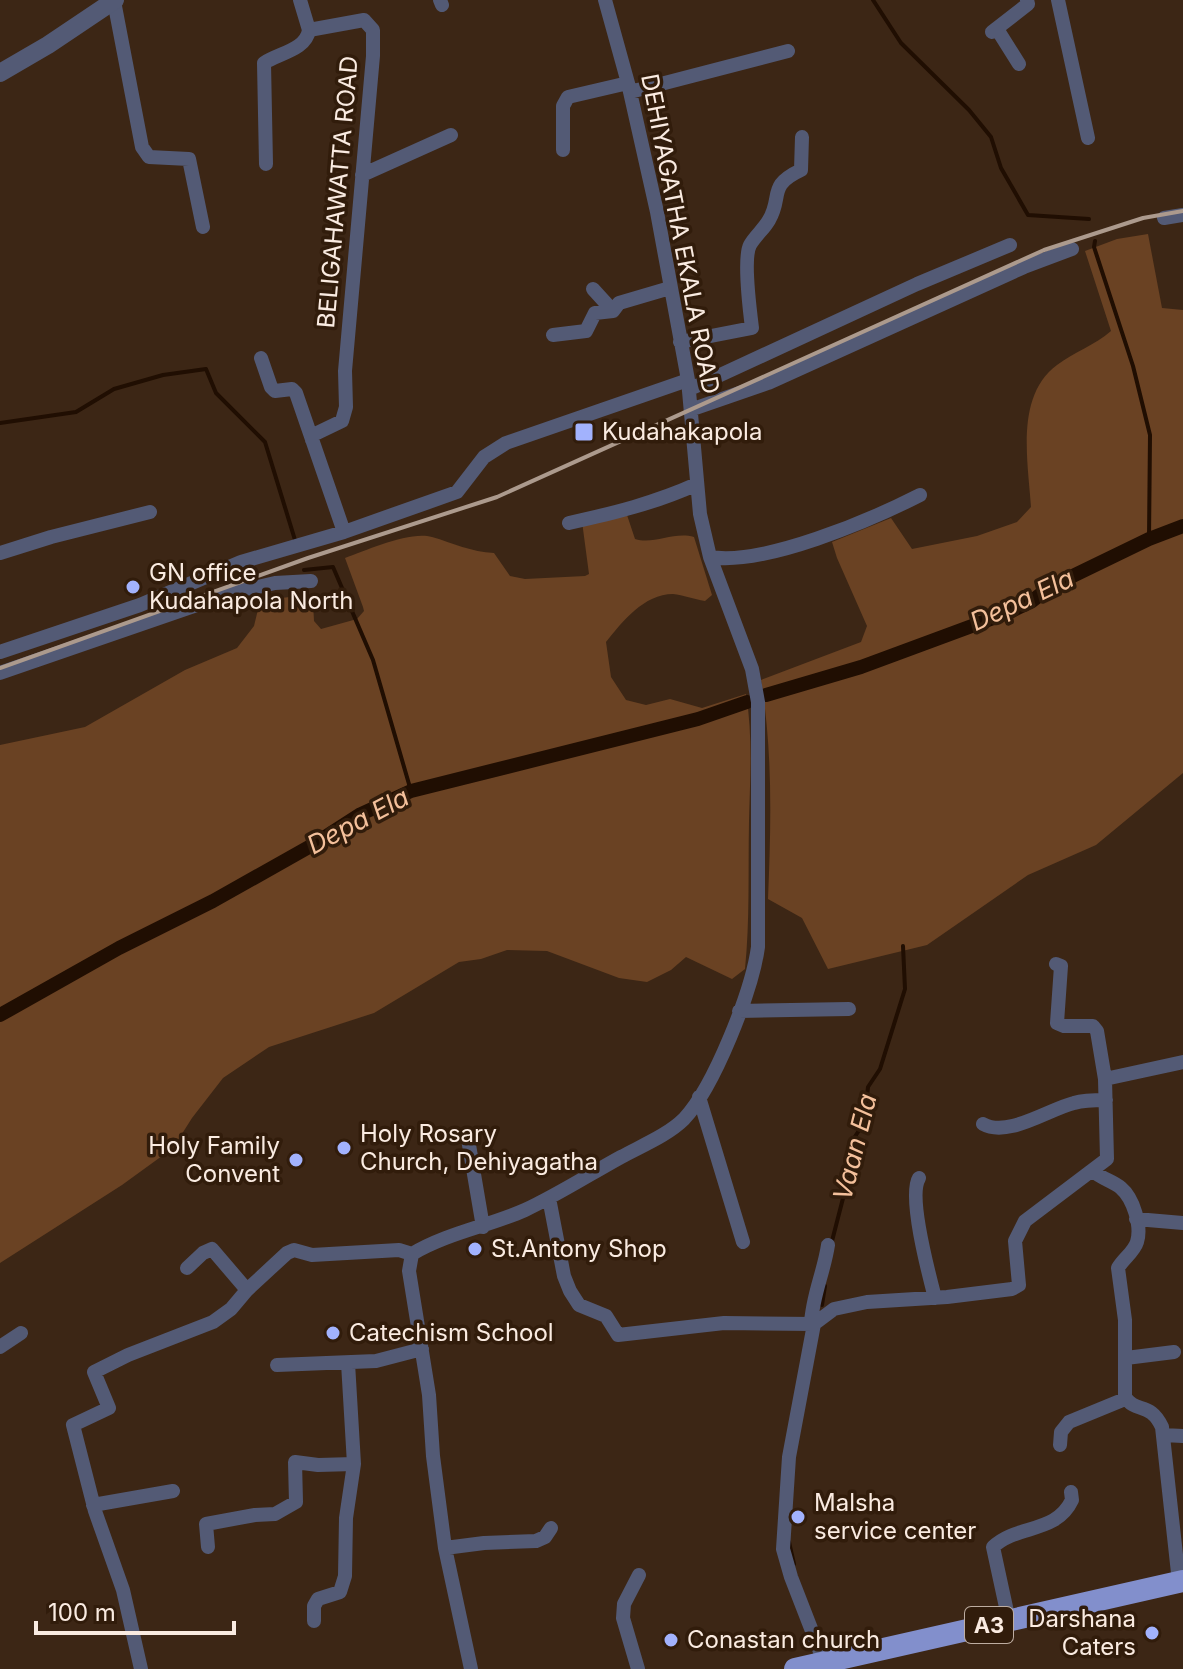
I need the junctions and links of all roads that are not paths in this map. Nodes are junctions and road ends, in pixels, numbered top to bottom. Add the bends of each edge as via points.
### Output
1 (114, 0) edge
2 (300, 0) edge
3 (605, 0) edge
4 (1058, 0) edge
5 (1030, 1) edge
6 (309, 30) junction
7 (788, 51) dead end
8 (1019, 64) dead end
9 (0, 73) edge
10 (629, 87) junction
11 (451, 135) dead end
12 (802, 137) dead end
13 (1088, 138) dead end
14 (563, 150) dead end
15 (266, 164) dead end
16 (362, 175) junction
17 (1183, 215) edge
18 (1164, 218) dead end
19 (203, 227) dead end
20 (1010, 245) dead end
21 (1072, 249) dead end
22 (670, 288) junction
23 (593, 289) dead end
24 (613, 311) junction
25 (553, 335) dead end
26 (680, 342) junction
27 (261, 358) dead end
28 (689, 384) junction
29 (693, 409) junction
30 (312, 440) junction
31 (697, 484) junction
32 (920, 495) dead end
33 (150, 512) dead end
34 (569, 523) dead end
35 (344, 532) junction
36 (0, 553) edge
37 (710, 557) junction
38 (311, 581) dead end
39 (0, 652) edge
40 (0, 673) edge
41 (1056, 964) dead end
42 (849, 1009) dead end
43 (739, 1011) junction
44 (1183, 1062) edge
45 (1105, 1079) junction
46 (699, 1097) junction
47 (1106, 1100) junction
48 (983, 1124) dead end
49 (468, 1139) dead end
50 (1093, 1171) junction
51 (919, 1178) dead end
52 (549, 1198) junction
53 (1136, 1219) junction
54 (1183, 1223) edge
55 (483, 1227) junction
56 (743, 1242) dead end
57 (828, 1245) dead end
58 (412, 1254) junction
59 (187, 1268) dead end
60 (247, 1290) junction
61 (935, 1298) junction
62 (813, 1324) junction
63 (21, 1333) dead end
64 (0, 1347) edge
65 (422, 1349) junction
66 (1174, 1352) dead end
67 (1126, 1358) junction
68 (348, 1363) junction
69 (277, 1365) dead end
70 (1125, 1399) junction
71 (1163, 1435) junction
72 (1183, 1436) edge
73 (1060, 1445) dead end
74 (354, 1464) junction
75 (173, 1491) dead end
76 (1071, 1492) dead end
77 (93, 1505) junction
78 (551, 1528) dead end
79 (208, 1547) dead end
80 (445, 1548) junction
81 (639, 1575) dead end
82 (1182, 1586) edge
83 (314, 1621) dead end
84 (1009, 1621) junction
85 (824, 1662) junction
86 (141, 1669) edge
87 (471, 1669) edge
88 (638, 1669) edge
89 (795, 1669) edge
90 (861, 1669) edge

1 - 9 street
1 - 19 street via 142,147 149,157 189,159
2 - 6 street
3 - 10 street, DEHIYAGATHA EKALA ROAD
4 - 13 street
5 - 8 street via 994,31
6 - 15 street via 302,45 264,63
6 - 16 street, BELIGAHAWATTA ROAD via 364,20 373,30
7 - 10 street
10 - 14 street via 568,97 563,106
10 - 22 street, DEHIYAGATHA EKALA ROAD
11 - 16 street
12 - 26 street via 801,170 785,177 775,193 771,218 748,248 752,328
16 - 30 street, BELIGAHAWATTA ROAD via 345,414
17 - 18 street
20 - 28 street
21 - 29 street via 768,383
22 - 24 street via 619,303
22 - 26 street, DEHIYAGATHA EKALA ROAD
23 - 24 street
24 - 25 street via 595,313 586,331
26 - 28 street, DEHIYAGATHA EKALA ROAD
27 - 30 street via 275,391 296,393
28 - 29 street, DEHIYAGATHA EKALA ROAD
28 - 35 street via 506,443 484,457 457,492
29 - 31 street, DEHIYAGATHA EKALA ROAD
30 - 35 street
31 - 34 street via 633,509
31 - 37 street, DEHIYAGATHA EKALA ROAD
32 - 37 street via 795,545 725,559
33 - 36 street
35 - 39 street via 241,562 140,605
37 - 43 street, DEHIYAGATHA EKALA ROAD via 752,669 758,702 758,947
38 - 40 street via 232,593
41 - 45 street via 1061,966 1057,1023 1093,1026
42 - 43 street
43 - 46 street, DEHIYAGATHA EKALA ROAD
44 - 45 street
45 - 47 street
46 - 52 street, DEHIYAGATHA EKALA ROAD via 682,1121
46 - 56 street
47 - 48 street via 1074,1103 1012,1126
47 - 50 street via 1107,1159
49 - 55 street
50 - 53 street via 1130,1197
50 - 61 street via 1050,1200 1017,1232 1019,1285
51 - 61 street via 914,1192
52 - 55 street, DEHIYAGATHA EKALA ROAD
52 - 62 street via 570,1291 579,1305 606,1316 618,1335 724,1323
53 - 54 street
53 - 67 street via 1137,1241 1118,1268
55 - 58 street, DEHIYAGATHA EKALA ROAD
57 - 62 street via 811,1304
58 - 60 street via 399,1250 312,1255 294,1250
58 - 65 street via 409,1271
59 - 60 street via 212,1249
60 - 77 street via 213,1322 94,1372 109,1408 73,1425
61 - 62 street via 834,1309
62 - 85 street via 789,1457 783,1549
63 - 64 street
65 - 68 street
65 - 80 street
66 - 67 street
67 - 70 street
68 - 69 street
68 - 74 street
70 - 71 street via 1157,1416
70 - 73 street via 1069,1422
71 - 72 street
71 - 82 street
74 - 79 street via 295,1462 296,1502 275,1514 206,1524
74 - 83 street via 345,1576 340,1592 318,1599
75 - 77 street
76 - 84 street via 1063,1515 993,1547
77 - 86 street via 123,1590
78 - 80 street via 536,1541
80 - 87 street
81 - 88 street via 623,1618
82 - 84 highway, A3
82 - 90 highway, A3
84 - 85 highway, A3
85 - 89 highway, A3

